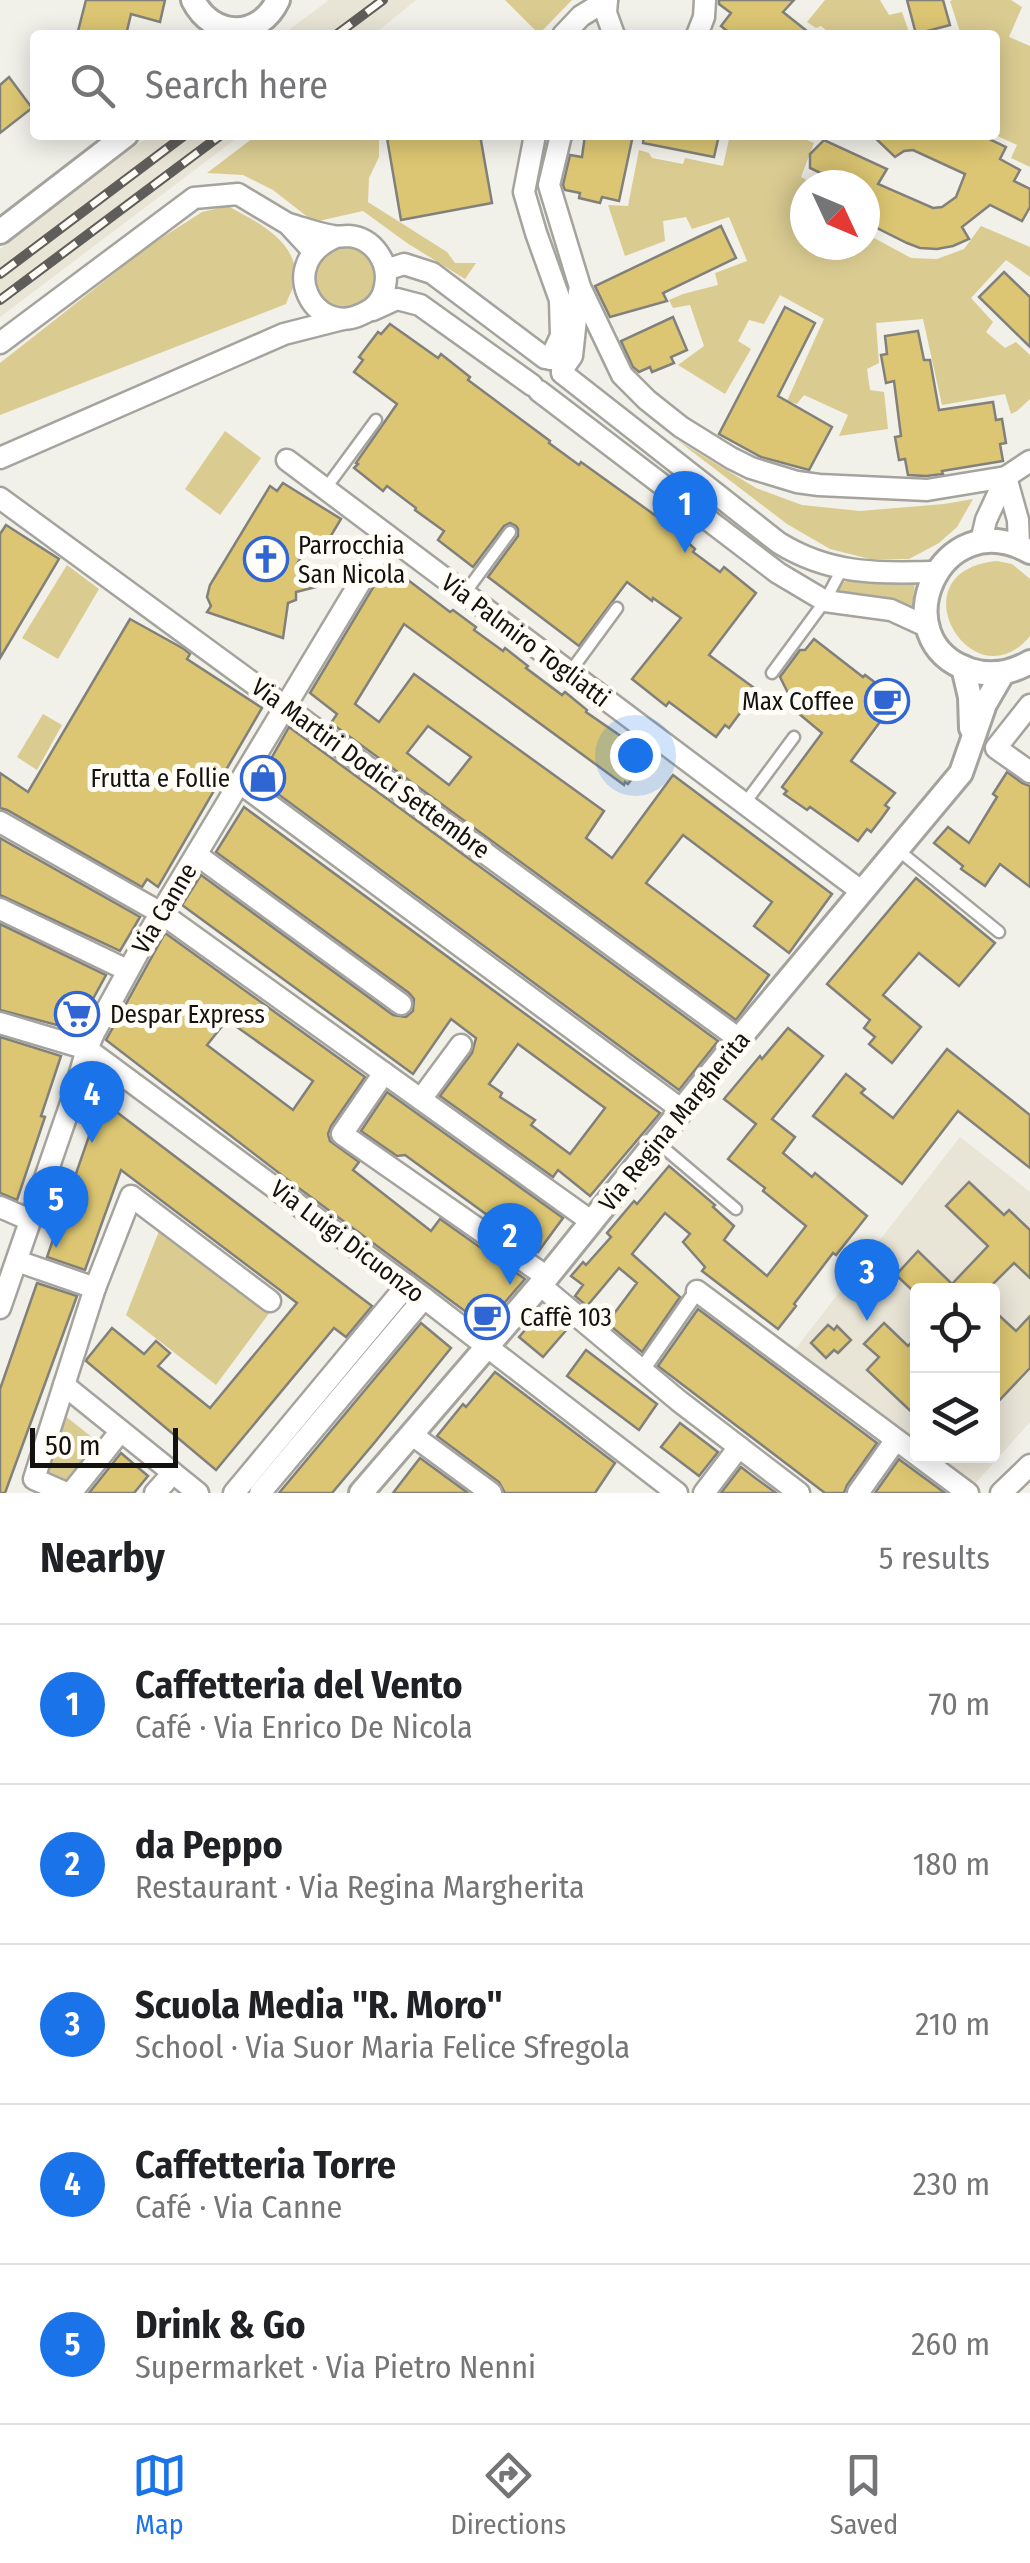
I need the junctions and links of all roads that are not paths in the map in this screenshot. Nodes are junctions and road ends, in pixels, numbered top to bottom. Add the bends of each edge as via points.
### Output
1 (278, 0) edge
2 (607, 0) edge
3 (705, 0) edge
4 (200, 18) edge
5 (230, 30) edge
6 (245, 30) edge
7 (568, 30) edge
8 (607, 30) edge
9 (698, 30) edge
10 (120, 140) edge
11 (534, 140) edge
12 (560, 140) edge
13 (288, 224) junction
14 (0, 232) edge
15 (336, 237) junction
16 (313, 251) junction
17 (386, 270) junction
18 (580, 287) junction
19 (311, 301) junction
20 (366, 313) junction
21 (342, 319) junction
22 (284, 334) junction
23 (0, 343) edge
24 (555, 365) junction
25 (622, 375) junction
26 (536, 388) junction
27 (612, 412) junction
28 (376, 420) dead end
29 (0, 458) edge
30 (287, 460) dead end
31 (1030, 462) edge
32 (1006, 477) junction
33 (325, 489) junction
34 (2, 498) edge
35 (510, 532) dead end
36 (388, 536) junction
37 (981, 542) junction
38 (1025, 549) edge
39 (842, 569) junction
40 (936, 572) junction
41 (465, 594) junction
42 (825, 601) junction
43 (616, 608) dead end
44 (928, 627) junction
45 (1029, 665) edge
46 (963, 668) junction
47 (570, 672) junction
48 (772, 673) dead end
49 (1003, 673) junction
50 (285, 705) junction
51 (1030, 705) edge
52 (794, 737) dead end
53 (972, 740) junction
54 (1030, 772) edge
55 (240, 784) junction
56 (744, 804) junction
57 (0, 822) edge
58 (897, 850) junction
59 (197, 855) junction
60 (861, 892) junction
61 (0, 909) edge
62 (161, 913) junction
63 (999, 932) dead end
64 (127, 970) junction
65 (401, 1004) dead end
66 (0, 1024) edge
67 (740, 1039) junction
68 (461, 1045) dead end
69 (86, 1049) junction
70 (384, 1073) junction
71 (422, 1100) junction
72 (682, 1110) junction
73 (657, 1142) junction
74 (0, 1207) edge
75 (736, 1209) dead end
76 (30, 1220) junction
77 (592, 1222) junction
78 (16, 1261) junction
79 (544, 1281) junction
80 (95, 1288) junction
81 (697, 1291) joint
82 (416, 1292) junction
83 (270, 1300) dead end
84 (0, 1308) edge
85 (488, 1347) junction
86 (642, 1370) junction
87 (64, 1385) junction
88 (120, 1432) junction
89 (411, 1434) junction
90 (895, 1440) junction
91 (740, 1448) junction
92 (1030, 1465) edge
93 (172, 1473) junction
94 (68, 1493) edge
95 (155, 1493) edge
96 (198, 1493) edge
97 (234, 1493) edge
98 (260, 1493) edge
99 (361, 1493) edge
100 (491, 1493) edge
101 (677, 1493) edge
102 (704, 1493) edge
103 (798, 1493) edge
104 (858, 1493) edge
105 (968, 1493) edge
106 (1001, 1493) edge

1 - 6 street via 270,14
2 - 7 street
2 - 8 street
3 - 9 street
4 - 5 street
10 - 14 street
11 - 24 street via 524,192 560,300
12 - 18 street via 549,185
13 - 15 street
13 - 16 street
13 - 23 street via 238,194 194,198
15 - 16 street
15 - 17 street via 373,247
16 - 19 street via 304,276
17 - 20 street via 382,295
17 - 24 street via 404,264 432,273
18 - 24 street via 572,356
18 - 25 street
19 - 21 street
19 - 22 street
20 - 21 street
20 - 26 street via 397,299 420,304
21 - 22 street
22 - 29 street
24 - 26 street via 557,388
24 - 26 street via 536,361 528,377
24 - 27 street
25 - 27 street
25 - 32 street via 681,427 770,475 819,485 928,490
26 - 42 street via 778,573
27 - 39 street via 779,544
28 - 33 lane
30 - 33 street, Via Palmiro Togliatti
31 - 32 street
32 - 37 street
32 - 38 street
33 - 36 street, Via Palmiro Togliatti
34 - 50 street, Via Martiri Dodici Settembre
35 - 41 lane
36 - 41 street, Via Palmiro Togliatti
36 - 50 street, Via Canne
37 - 38 street
37 - 40 street via 950,556
39 - 40 street
39 - 42 lane
40 - 44 street via 928,589
41 - 47 street, Via Palmiro Togliatti
42 - 44 street via 890,610
42 - 48 lane
43 - 47 lane
44 - 46 street via 941,650
45 - 49 street
46 - 49 street
46 - 53 street, Via Regina Margherita
47 - 56 street, Via Palmiro Togliatti
49 - 53 street, Via Regina Margherita
50 - 55 street, Via Canne
50 - 67 street, Via Martiri Dodici Settembre
51 - 54 street via 996,748
52 - 56 lane
53 - 58 street, Via Regina Margherita via 961,773
55 - 59 street, Via Canne
55 - 72 street
56 - 60 street, Via Palmiro Togliatti
57 - 62 street
58 - 60 street, Via Regina Margherita
58 - 63 lane
59 - 62 street, Via Canne
59 - 65 street
60 - 67 street, Via Regina Margherita
61 - 64 street
62 - 64 street, Via Canne
62 - 70 street
64 - 69 street, Via Canne
66 - 69 street, Via Luigi Dicuonzo
67 - 72 street, Via Regina Margherita
68 - 71 street
69 - 76 street, Via Canne
69 - 82 street, Via Luigi Dicuonzo
70 - 71 street
70 - 79 street via 342,1134
71 - 77 street
72 - 73 street, Via Regina Margherita
73 - 75 lane
73 - 77 street, Via Regina Margherita
74 - 76 street
76 - 78 street, Via Canne
77 - 79 street, Via Regina Margherita
78 - 80 street
78 - 84 street, Via Canne
79 - 85 street, Via Regina Margherita
79 - 86 street
80 - 83 street via 131,1196
80 - 87 street
81 - 86 street
81 - 90 street
82 - 85 street, Via Luigi Dicuonzo
82 - 97 street
82 - 98 street
85 - 89 street, Via Regina Margherita
85 - 101 street, Via Luigi Dicuonzo
86 - 91 street
87 - 88 street
87 - 94 street via 34,1478
88 - 93 street
88 - 94 street
89 - 99 street, Via Regina Margherita
89 - 100 street
90 - 104 street
90 - 105 street
91 - 102 street
91 - 103 street
92 - 106 street
93 - 95 street
93 - 96 street

